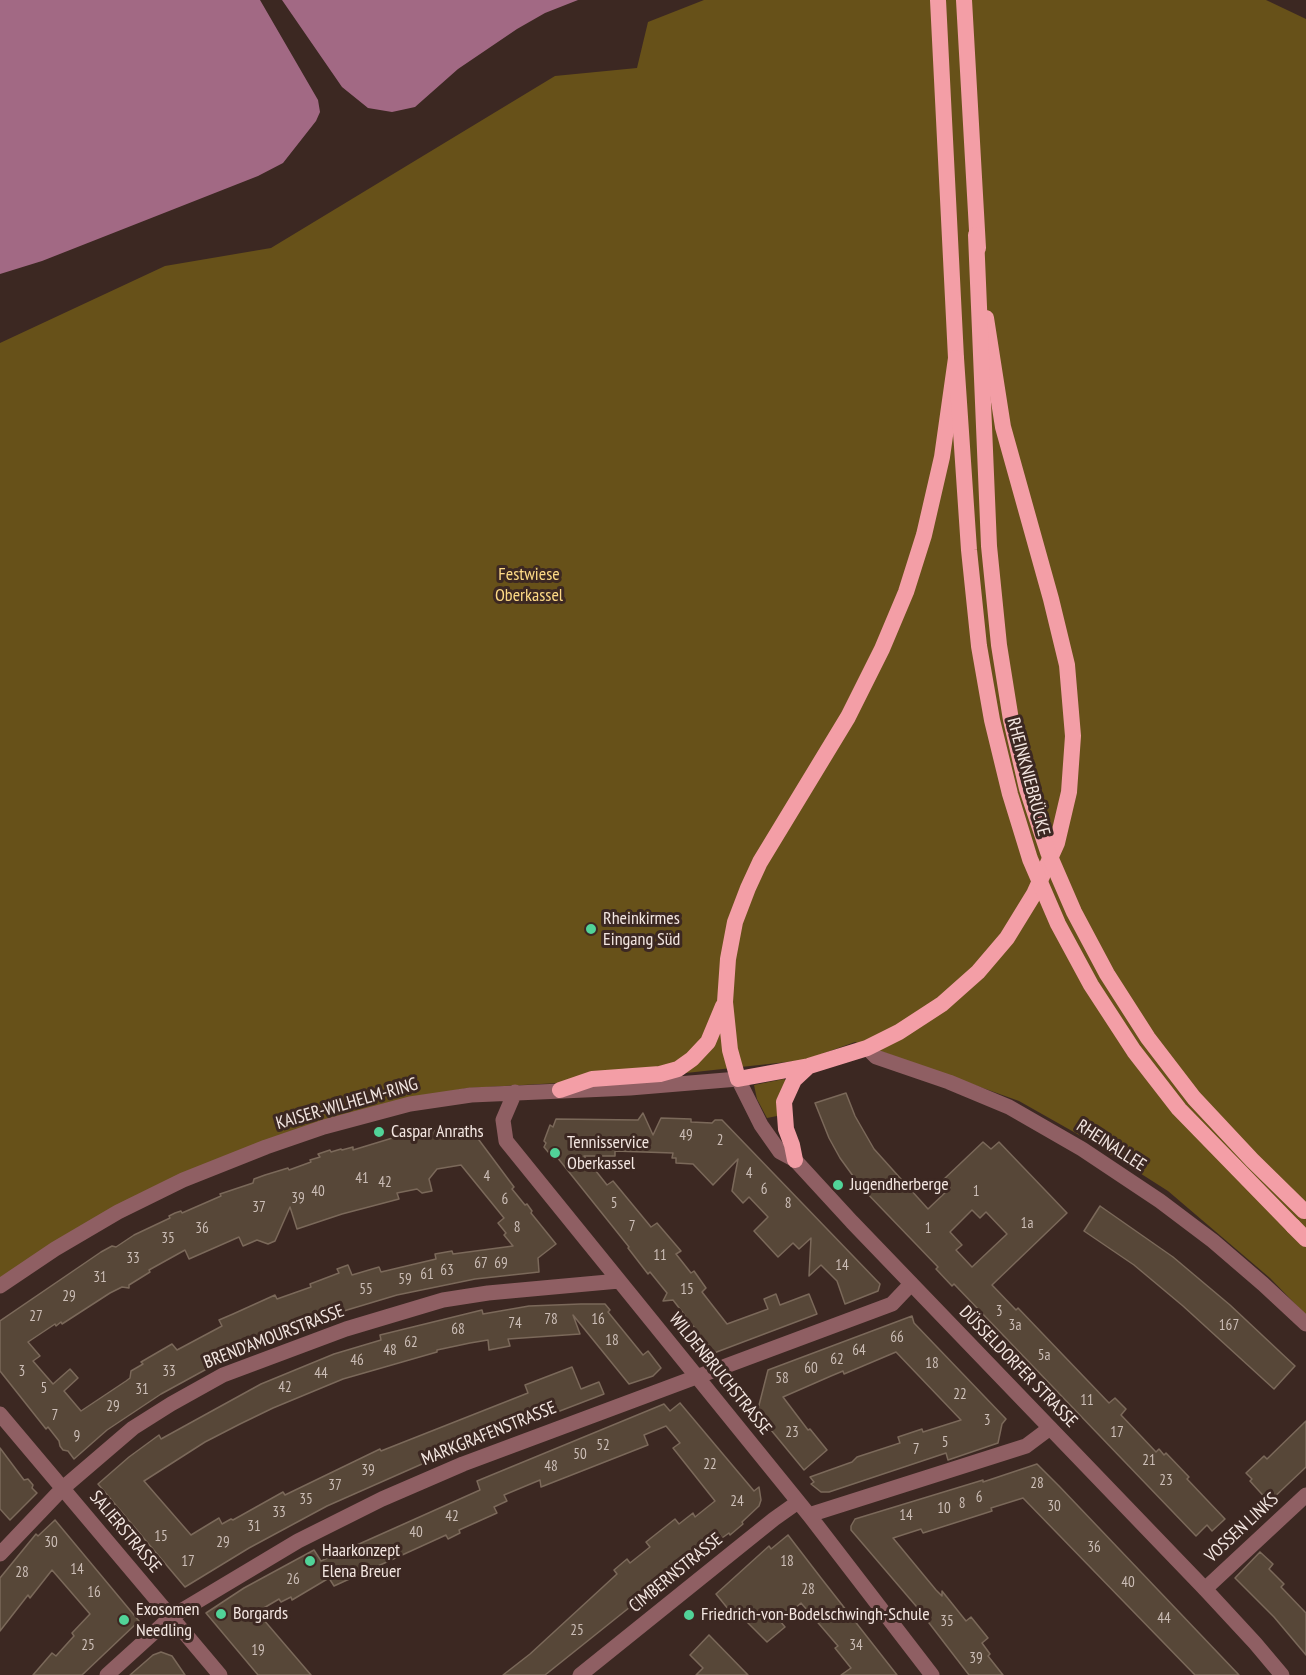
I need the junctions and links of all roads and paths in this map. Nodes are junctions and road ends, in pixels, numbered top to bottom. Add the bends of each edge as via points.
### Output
1 (938, 0) edge
2 (964, 0) edge
3 (976, 235) junction
4 (956, 358) junction
5 (725, 1002) junction
6 (867, 1048) junction
7 (809, 1066) junction
8 (738, 1079) junction
9 (560, 1090) junction
10 (515, 1092) junction
11 (795, 1160) junction
12 (1305, 1212) edge
13 (1306, 1239) edge
14 (619, 1281) junction
15 (911, 1284) junction
16 (0, 1286) edge
17 (1306, 1324) edge
18 (696, 1375) junction
19 (0, 1414) edge
20 (1050, 1428) junction
21 (63, 1488) junction
22 (1306, 1496) edge
23 (798, 1502) junction
24 (809, 1515) junction
25 (0, 1554) edge
26 (1205, 1590) junction
27 (171, 1617) junction
28 (107, 1675) edge
29 (220, 1675) edge
30 (580, 1675) edge
31 (932, 1675) edge
32 (1282, 1675) edge

1 - 4 highway, RHEINKNIEBRÜCKE
2 - 3 highway
3 - 6 highway, bridge via 1003,428 1067,665 1073,736 1069,792 1057,843 1034,894 1007,938 978,972 942,1004
3 - 12 highway, RHEINKNIEBRÜCKE, bridge via 989,546 999,645 1027,789 1048,852 1107,974 1148,1038 1194,1098
4 - 5 highway, bridge via 942,457 906,592 848,717 748,888 735,922
4 - 13 highway, RHEINKNIEBRÜCKE, bridge via 979,646 992,720 1030,859 1058,924 1091,985 1134,1051 1179,1109
5 - 8 highway via 730,1050
5 - 9 highway via 708,1042 678,1069 660,1074 592,1078
6 - 7 highway
6 - 17 street, RHEINALLEE via 876,1057 992,1099 1082,1149 1213,1241
7 - 8 highway
7 - 11 highway via 794,1080 784,1102 786,1129
8 - 9 street, KAISER-WILHELM-RING
8 - 11 street, DÜSSELDORFER STRASSE via 761,1125 780,1152
9 - 10 street, KAISER-WILHELM-RING
10 - 14 street, WILDENBRUCHSTRASSE via 503,1119 506,1141
10 - 16 street, KAISER-WILHELM-RING via 410,1104 266,1147 183,1180 118,1212
11 - 15 street, DÜSSELDORFER STRASSE
14 - 18 street, WILDENBRUCHSTRASSE
14 - 21 street, BREND'AMOURSTRASSE via 443,1300 299,1346 223,1375 171,1404 133,1428
15 - 18 street, MARKGRAFENSTRASSE via 892,1304
15 - 20 street, DÜSSELDORFER STRASSE
18 - 23 street, WILDENBRUCHSTRASSE
18 - 27 street, MARKGRAFENSTRASSE via 382,1499 298,1541
19 - 21 street, SALIERSTRASSE
20 - 24 street via 1026,1446
20 - 26 street, DÜSSELDORFER STRASSE
21 - 25 street, BREND'AMOURSTRASSE
21 - 27 street, SALIERSTRASSE
22 - 26 street, VOSSEN LINKS
23 - 24 street, WILDENBRUCHSTRASSE
23 - 30 street, CIMBERNSTRASSE
24 - 31 street, WILDENBRUCHSTRASSE
26 - 32 street, DÜSSELDORFER STRASSE
27 - 28 street, MARKGRAFENSTRASSE
27 - 29 street, SALIERSTRASSE

